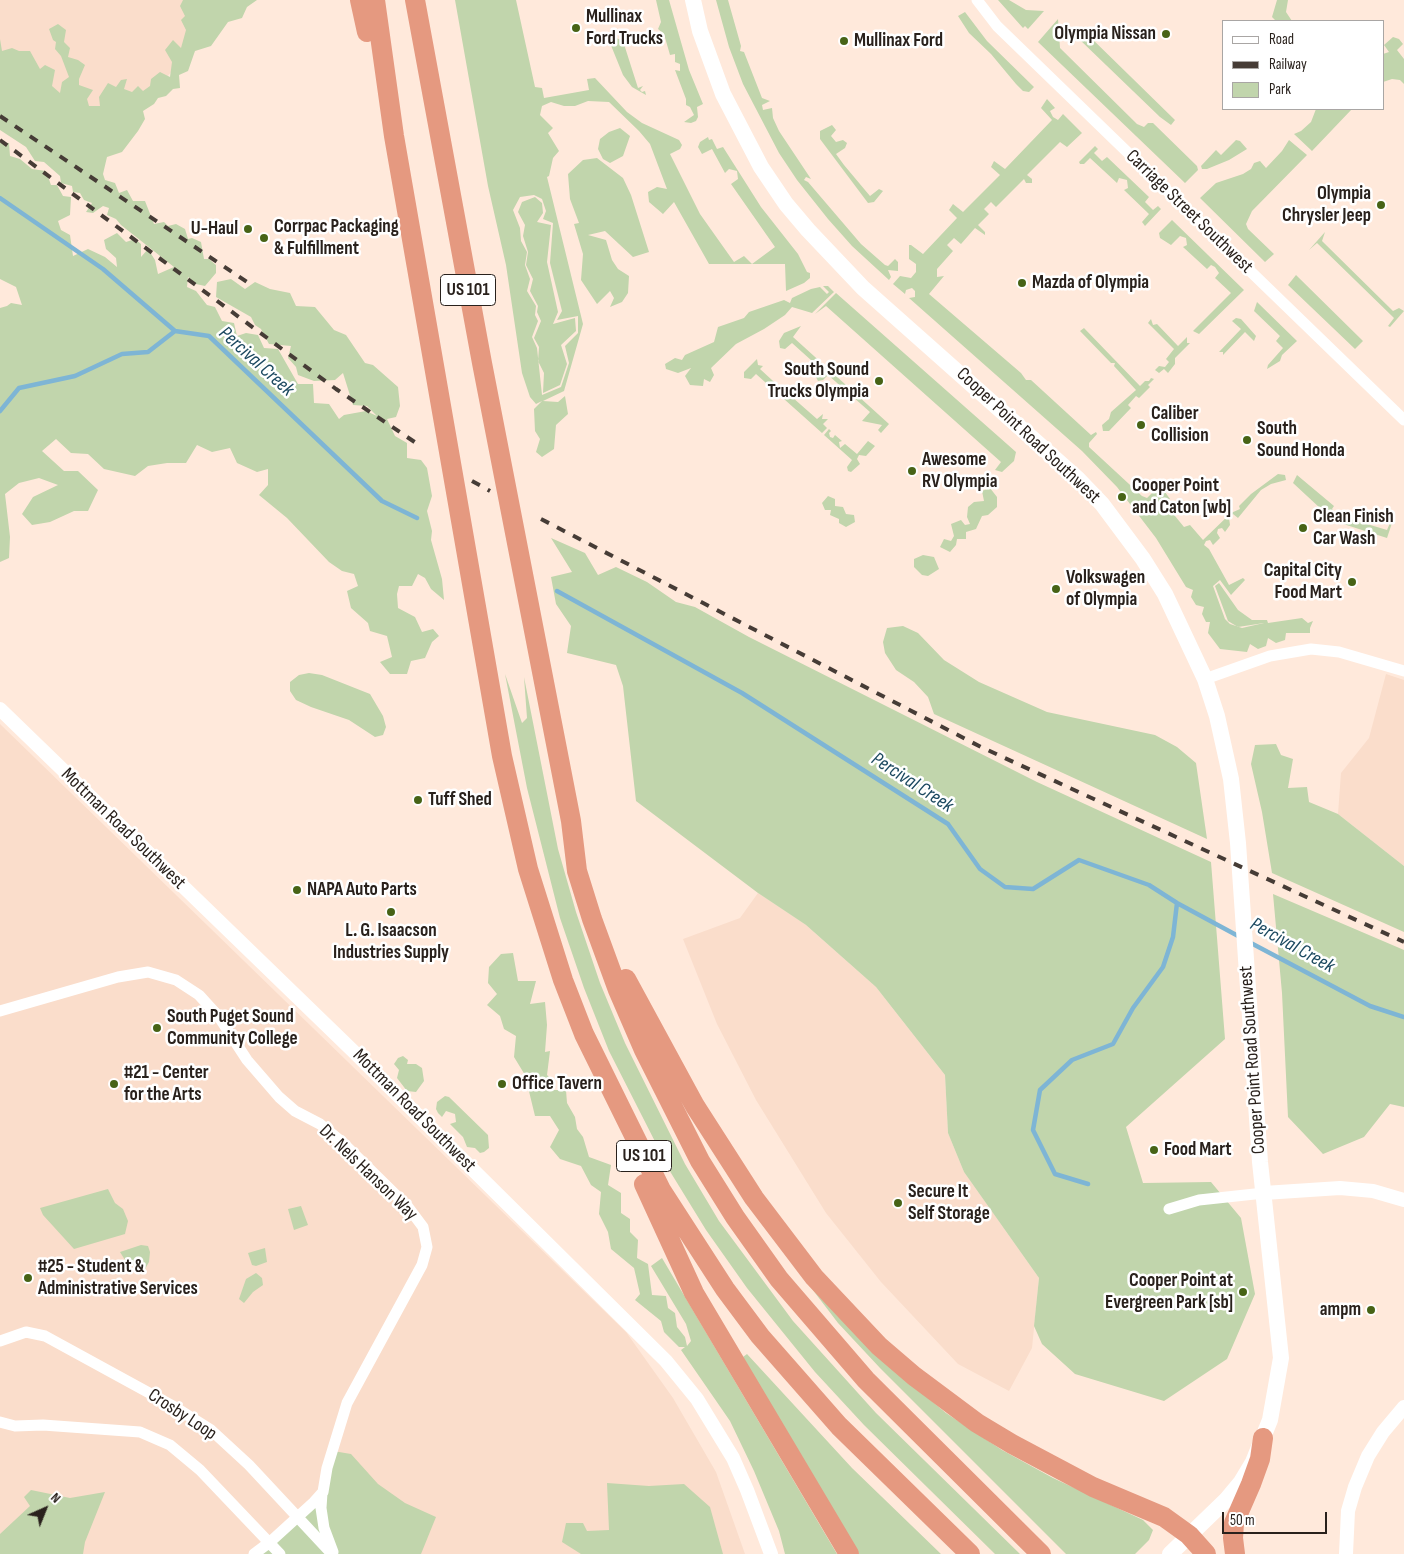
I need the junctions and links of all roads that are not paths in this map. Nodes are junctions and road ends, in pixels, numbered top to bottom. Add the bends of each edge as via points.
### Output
1 (360, 0) edge
2 (375, 0) edge
3 (415, 0) edge
4 (428, 0) edge
5 (693, 0) edge
6 (977, 0) edge
7 (439, 131) junction
8 (394, 136) junction
9 (1404, 420) edge
10 (1404, 670) edge
11 (1205, 679) junction
12 (0, 709) edge
13 (592, 919) junction
14 (0, 1011) edge
15 (584, 1034) junction
16 (1264, 1193) junction
17 (1404, 1200) edge
18 (1169, 1209) dead end
19 (0, 1341) edge
20 (1404, 1407) edge
21 (0, 1422) edge
22 (1263, 1438) junction
23 (322, 1492) junction
24 (298, 1517) junction
25 (1189, 1535) junction
26 (270, 1542) junction
27 (254, 1554) edge
28 (280, 1554) edge
29 (333, 1554) edge
30 (771, 1554) edge
31 (849, 1554) edge
32 (970, 1554) edge
33 (1041, 1554) edge
34 (1170, 1554) edge
35 (1206, 1554) edge
36 (1235, 1554) edge
37 (1346, 1554) edge

1 - 8 highway
2 - 8 highway, US 101
3 - 7 highway, US 101
4 - 7 highway
5 - 11 main road, Cooper Point Road Southwest via 700,31 723,94 761,168 786,204 863,288 1102,504 1165,594
6 - 9 street, Carriage Street Southwest via 997,26
7 - 13 highway, US 101 via 572,821 577,871
8 - 15 highway, US 101 via 502,756 544,925
10 - 11 street via 1339,652 1311,649 1270,656
11 - 16 main road, Cooper Point Road Southwest via 1229,770 1238,843
12 - 30 street, Mottman Road Southwest via 345,1043 666,1361 697,1399 733,1458
13 - 25 highway via 725,1157 784,1240 846,1312 914,1376 977,1423 1092,1487 1164,1517
13 - 33 highway, US 101 via 640,1041 672,1108 700,1161 758,1249 800,1305 866,1380
14 - 23 street, Dr. Nels Hanson Way via 141,973 176,980 199,995 220,1017 247,1060 279,1097 295,1112 320,1124 342,1142 408,1207 423,1227 426,1246 422,1265 347,1403
15 - 31 highway via 608,1106 694,1293
15 - 32 highway, US 101 via 661,1190 725,1289 767,1344 839,1426
16 - 17 street via 1340,1188 1373,1191
16 - 18 street via 1199,1200
16 - 22 main road, Cooper Point Road Southwest via 1281,1358 1277,1389
19 - 24 street, Crosby Loop via 26,1332 45,1336 173,1406 211,1430
20 - 37 street via 1368,1456 1348,1511
21 - 26 street, Crosby Loop via 15,1426 140,1432 170,1445 200,1470
22 - 25 main road, Cooper Point Road Southwest via 1241,1482
22 - 36 highway via 1252,1484 1234,1523
23 - 24 street
23 - 29 street, Dr. Nels Hanson Way via 324,1528
24 - 26 street
24 - 29 street, Crosby Loop
25 - 34 main road, Cooper Point Road Southwest
25 - 35 highway
26 - 27 street
26 - 28 street, Crosby Loop

